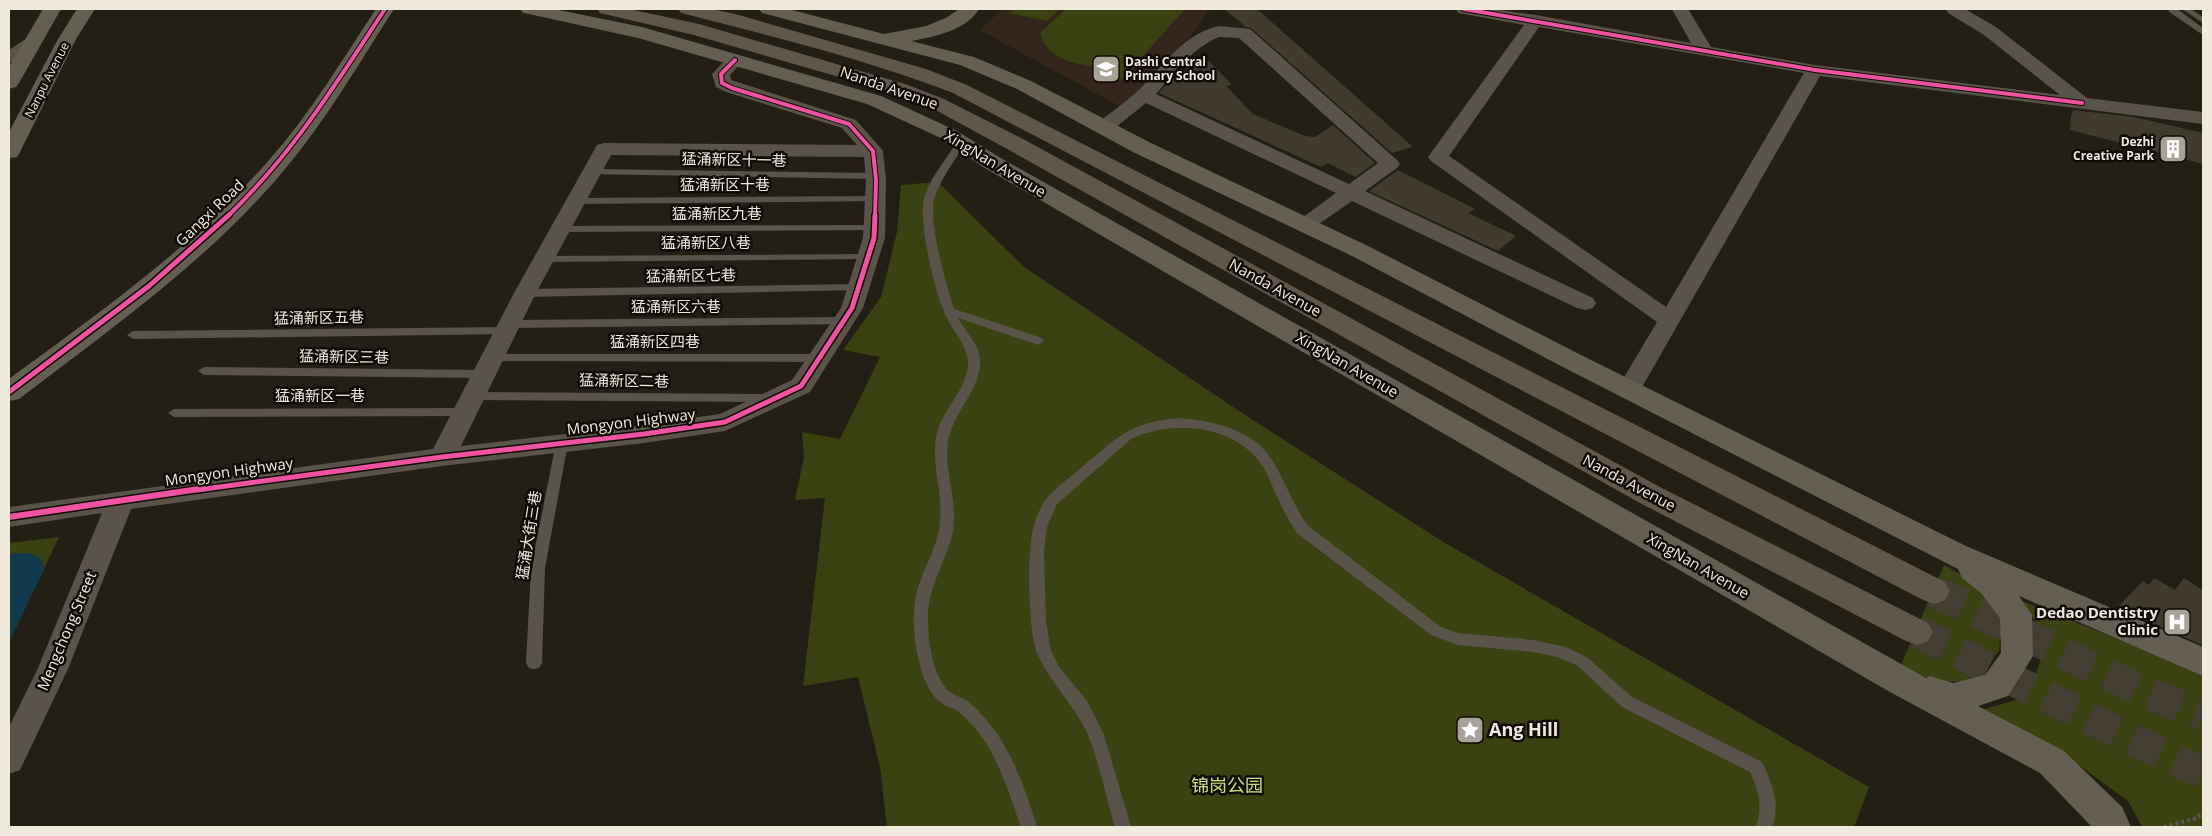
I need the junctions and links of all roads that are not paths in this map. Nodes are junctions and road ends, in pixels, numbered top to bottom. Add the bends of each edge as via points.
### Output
1 (52, 9) edge
2 (86, 9) edge
3 (93, 9) edge
4 (384, 9) edge
5 (529, 9) edge
6 (606, 9) edge
7 (687, 9) edge
8 (760, 9) edge
9 (768, 9) edge
10 (1464, 9) edge
11 (1680, 9) edge
12 (1954, 9) edge
13 (2173, 9) edge
14 (2186, 9) edge
15 (2200, 9) edge
16 (2203, 11) edge
17 (963, 15) edge
18 (1536, 20) junction
19 (2203, 21) edge
20 (2203, 32) edge
21 (877, 38) junction
22 (67, 39) junction
23 (30, 44) junction
24 (686, 46) junction
25 (1704, 50) junction
26 (826, 57) junction
27 (9, 58) edge
28 (735, 60) junction
29 (967, 61) junction
30 (1816, 70) junction
31 (9, 84) edge
32 (1144, 95) junction
33 (2082, 103) junction
34 (2203, 118) edge
35 (1104, 127) junction
36 (962, 143) junction
37 (873, 151) junction
38 (9, 152) edge
39 (592, 172) junction
40 (876, 188) junction
41 (1350, 191) junction
42 (574, 201) junction
43 (1306, 224) junction
44 (875, 228) junction
45 (559, 229) junction
46 (868, 257) junction
47 (543, 258) junction
48 (858, 288) junction
49 (524, 293) junction
50 (1585, 303) dead end
51 (949, 311) junction
52 (1668, 319) junction
53 (844, 321) junction
54 (507, 327) junction
55 (133, 335) dead end
56 (1038, 341) dead end
57 (820, 358) junction
58 (487, 366) junction
59 (204, 372) dead end
60 (13, 388) edge
61 (1629, 389) junction
62 (775, 398) junction
63 (470, 404) junction
64 (174, 413) dead end
65 (562, 443) junction
66 (442, 456) junction
67 (121, 500) junction
68 (9, 517) edge
69 (1955, 554) junction
70 (1934, 591) tunnel mouth
71 (1917, 632) tunnel mouth
72 (2203, 662) edge
73 (534, 663) dead end
74 (1902, 682) junction
75 (9, 760) edge
76 (1029, 827) edge
77 (1123, 827) edge
78 (1764, 827) edge
79 (2114, 827) edge

1 - 23 main road
2 - 22 main road, Nanpu Avenue
3 - 22 main road
4 - 60 main road, Gangxi Road via 307,126 277,165 234,210 112,316
5 - 24 main road, XingNan Avenue via 642,33
6 - 26 highway, Nanda Avenue
7 - 26 highway, Nanda Avenue via 728,18
8 - 26 highway
9 - 21 main road
10 - 18 street
11 - 25 street
12 - 33 street via 1990,31
13 - 20 lane
14 - 19 lane
15 - 16 lane
17 - 21 main road via 929,31
17 - 29 main road via 955,38
18 - 25 street
18 - 52 street via 1438,157
21 - 29 main road
22 - 23 main road via 48,49 38,49
22 - 38 main road, Nanpu Avenue
23 - 27 street
23 - 31 main road
24 - 26 highway
24 - 28 main road, XingNan Avenue
25 - 30 street
26 - 70 highway, Nanda Avenue via 920,73 960,89
26 - 71 highway, Nanda Avenue via 945,107 1650,495
28 - 36 main road, XingNan Avenue via 874,100
28 - 37 street via 721,74 722,83 849,124
29 - 35 main road via 1024,84
30 - 33 street
30 - 52 street
32 - 35 street
32 - 41 street
32 - 41 street via 1200,40 1212,33 1244,33 1390,164
33 - 34 street
35 - 43 main road via 1162,158
36 - 51 lane via 930,198 928,210
36 - 74 main road, XingNan Avenue
37 - 39 street via 604,149
37 - 40 street, Mongyon Highway
39 - 40 lane, 猛涌新区十一巷
39 - 42 street
40 - 42 lane, 猛涌新区十巷
40 - 44 street, Mongyon Highway
41 - 43 street
41 - 50 street
42 - 45 street
43 - 61 main road
44 - 45 lane, 猛涌新区九巷
44 - 46 street, Mongyon Highway
45 - 47 street
46 - 47 lane, 猛涌新区八巷
46 - 48 street, Mongyon Highway
47 - 49 street
48 - 49 lane, 猛涌新区七巷
48 - 53 street, Mongyon Highway
49 - 54 street
51 - 56 lane
51 - 76 lane via 972,350 974,365 970,386 944,428 941,442 940,462 948,502 947,525 925,585 920,609 921,629 931,679 947,700 961,705 986,732 1006,766
52 - 61 street
53 - 54 lane, 猛涌新区六巷
53 - 57 street, Mongyon Highway
54 - 55 lane, 猛涌新区五巷
54 - 58 street
57 - 58 lane, 猛涌新区四巷
57 - 62 street, Mongyon Highway via 801,386
58 - 59 lane, 猛涌新区三巷
58 - 63 street
61 - 69 main road
62 - 63 lane, 猛涌新区二巷
62 - 65 street, Mongyon Highway via 725,422
63 - 64 lane, 猛涌新区一巷
63 - 66 street
65 - 66 street, Mongyon Highway
65 - 73 lane, 猛涌大街三巷 via 538,568
66 - 67 street, Mongyon Highway
67 - 68 street, Mongyon Highway
67 - 75 street, Mengchong Street via 53,669
69 - 72 main road
69 - 74 main road via 1992,584 2016,615 2016,656 1996,686 1953,698
74 - 79 main road, XingNan Avenue via 2052,762
77 - 78 lane via 1096,735 1082,706 1055,673 1044,650 1039,622 1037,552 1040,527 1052,501 1127,436 1156,424 1183,422 1222,431 1249,442 1264,459 1302,528 1436,631 1466,640 1562,651 1583,662 1627,702 1756,768 1770,805

